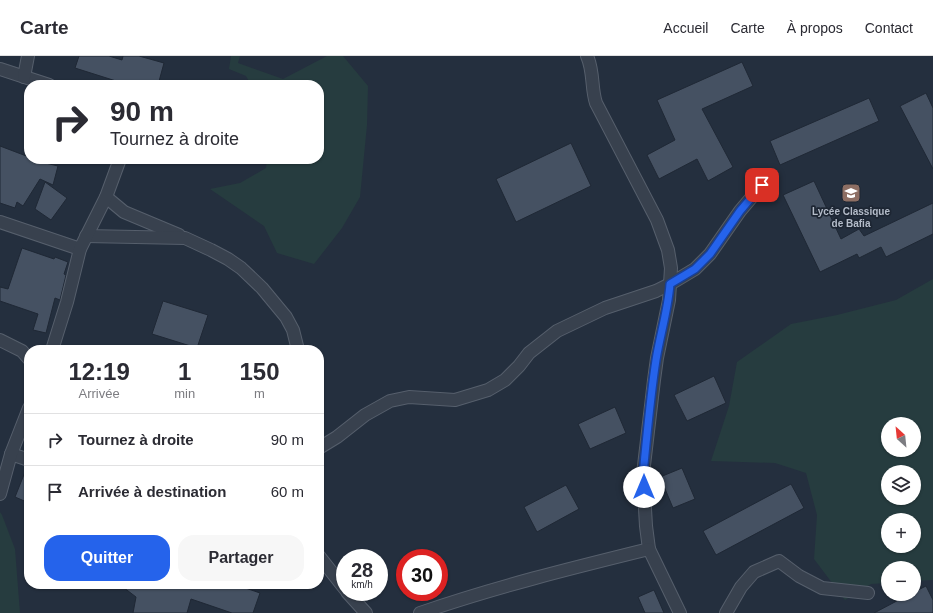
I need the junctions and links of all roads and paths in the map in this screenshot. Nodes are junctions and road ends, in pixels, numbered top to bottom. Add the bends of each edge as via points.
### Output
1 (28, 56) edge
2 (588, 56) edge
3 (0, 69) edge
4 (24, 77) junction
5 (33, 80) edge
6 (118, 164) edge
7 (762, 185) dead end
8 (106, 197) junction
9 (0, 222) edge
10 (86, 236) junction
11 (185, 238) junction
12 (80, 250) junction
13 (670, 284) junction
14 (0, 340) edge
15 (54, 345) edge
16 (297, 345) edge
17 (24, 353) edge
18 (24, 420) edge
19 (324, 445) edge
20 (10, 454) junction
21 (24, 458) edge
22 (0, 494) edge
23 (649, 549) junction
24 (324, 562) edge
25 (336, 578) edge
26 (868, 593) dead end
27 (355, 601) edge
28 (366, 613) edge
29 (420, 613) edge
30 (680, 613) edge
31 (726, 613) edge

1 - 4 street
2 - 13 street via 596,103 657,220 668,250 672,268
3 - 4 street
4 - 5 street
6 - 8 street
7 - 13 street via 710,254 695,269
8 - 10 street
8 - 11 street via 124,212
9 - 12 street
10 - 11 street
10 - 12 street
11 - 16 street via 228,259 262,288 286,317
12 - 15 street
13 - 19 street via 605,308 557,331 529,353 505,380 488,390 455,400 409,397 390,401 365,415
13 - 23 street via 655,373 643,474
14 - 17 street
18 - 20 street
20 - 21 street
20 - 22 street
23 - 29 street via 560,571
23 - 30 street
24 - 25 street
26 - 31 street via 822,588 779,561 754,572 741,587
27 - 28 street

